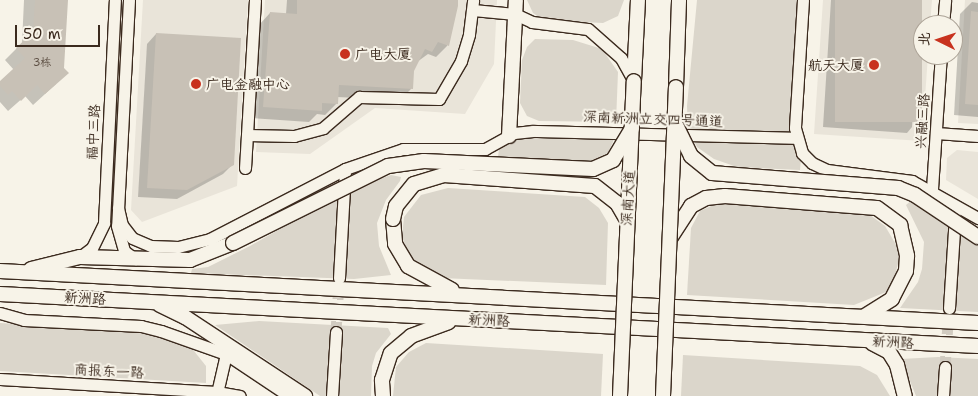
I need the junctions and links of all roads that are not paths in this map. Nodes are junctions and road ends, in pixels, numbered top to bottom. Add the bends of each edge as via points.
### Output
1 (115, 0) edge
2 (129, 0) edge
3 (254, 0) edge
4 (516, 0) edge
5 (803, 0) edge
6 (944, 0) edge
7 (638, 1) edge
8 (680, 3) edge
9 (473, 5) edge
10 (515, 14) junction
11 (943, 15) edge
12 (940, 65) edge
13 (634, 81) junction
14 (675, 123) junction
15 (632, 128) junction
16 (936, 133) junction
17 (247, 135) junction
18 (509, 136) junction
19 (978, 136) edge
20 (796, 138) junction
21 (245, 168) dead end
22 (346, 169) junction
23 (932, 190) junction
24 (956, 204) junction
25 (118, 208) junction
26 (978, 218) edge
27 (627, 220) junction
28 (671, 237) junction
29 (978, 237) edge
30 (80, 257) junction
31 (134, 259) junction
32 (0, 271) edge
33 (15, 272) junction
34 (339, 278) tunnel mouth
35 (0, 294) edge
36 (460, 294) junction
37 (150, 302) junction
38 (949, 308) tunnel mouth
39 (0, 313) edge
40 (863, 317) junction
41 (458, 319) junction
42 (978, 323) edge
43 (336, 332) tunnel mouth
44 (862, 340) junction
45 (978, 346) edge
46 (227, 349) junction
47 (945, 366) tunnel mouth
48 (0, 379) edge
49 (217, 392) junction
50 (240, 396) edge
51 (290, 396) edge
52 (305, 396) edge
53 (332, 396) edge
54 (383, 396) edge
55 (620, 396) edge
56 (663, 396) edge
57 (905, 396) edge
58 (943, 396) edge

1 - 30 street, 福中三路 via 104,223 92,248
2 - 25 street, 福中三路
3 - 17 street
4 - 10 main road
5 - 20 street
6 - 11 street
7 - 13 main road, 深南大道
8 - 14 main road, bridge
9 - 10 street
9 - 17 street via 461,61 439,98 359,97 323,128 294,136
10 - 13 street via 532,22 588,30 621,58
10 - 18 main road
12 - 16 street, 兴融三路
13 - 15 main road, 深南大道, bridge
14 - 28 main road, bridge
14 - 29 main road, bridge via 691,156 712,173 898,188 915,195
15 - 27 main road, 深南大道, bridge
15 - 31 main road, bridge via 613,160 592,169 424,161 388,166 233,244 190,260
16 - 19 street
16 - 23 street, 兴融三路
17 - 21 street
18 - 20 street, 深南新洲立交四号通道 via 533,131
18 - 22 street, 深南新洲立交四号通道 via 485,149 403,149
20 - 23 street via 802,153 819,167 899,177
22 - 25 street, 深南新洲立交四号通道 via 210,239 188,246 137,242 125,231
22 - 34 street
23 - 24 street
24 - 26 street
24 - 38 street
25 - 31 street, 福中三路 via 119,238 124,251
27 - 36 main road, bridge via 617,203 595,186 444,175 414,184 396,206 392,219 395,244 408,266 421,276
27 - 55 main road, 深南大道, bridge
28 - 40 main road via 686,212 706,198 725,196 866,205 890,215 900,225 907,256 906,272 892,299
28 - 56 main road, bridge
30 - 31 main road
30 - 33 main road
32 - 33 main road, 新洲路
33 - 36 main road, 新洲路
35 - 37 main road, 新洲路
36 - 40 main road, 新洲路
37 - 41 main road, 新洲路
37 - 46 main road via 185,317
39 - 46 street via 24,320 141,326
40 - 42 main road, 新洲路
41 - 44 main road, 新洲路
41 - 54 main road via 425,329 402,341 391,353 382,380
43 - 53 street
44 - 45 main road, 新洲路
44 - 57 main road via 889,352 897,366
46 - 49 street
46 - 51 street
46 - 52 main road
47 - 58 street
48 - 49 street, 商报东一路
49 - 50 street, 商报东一路

